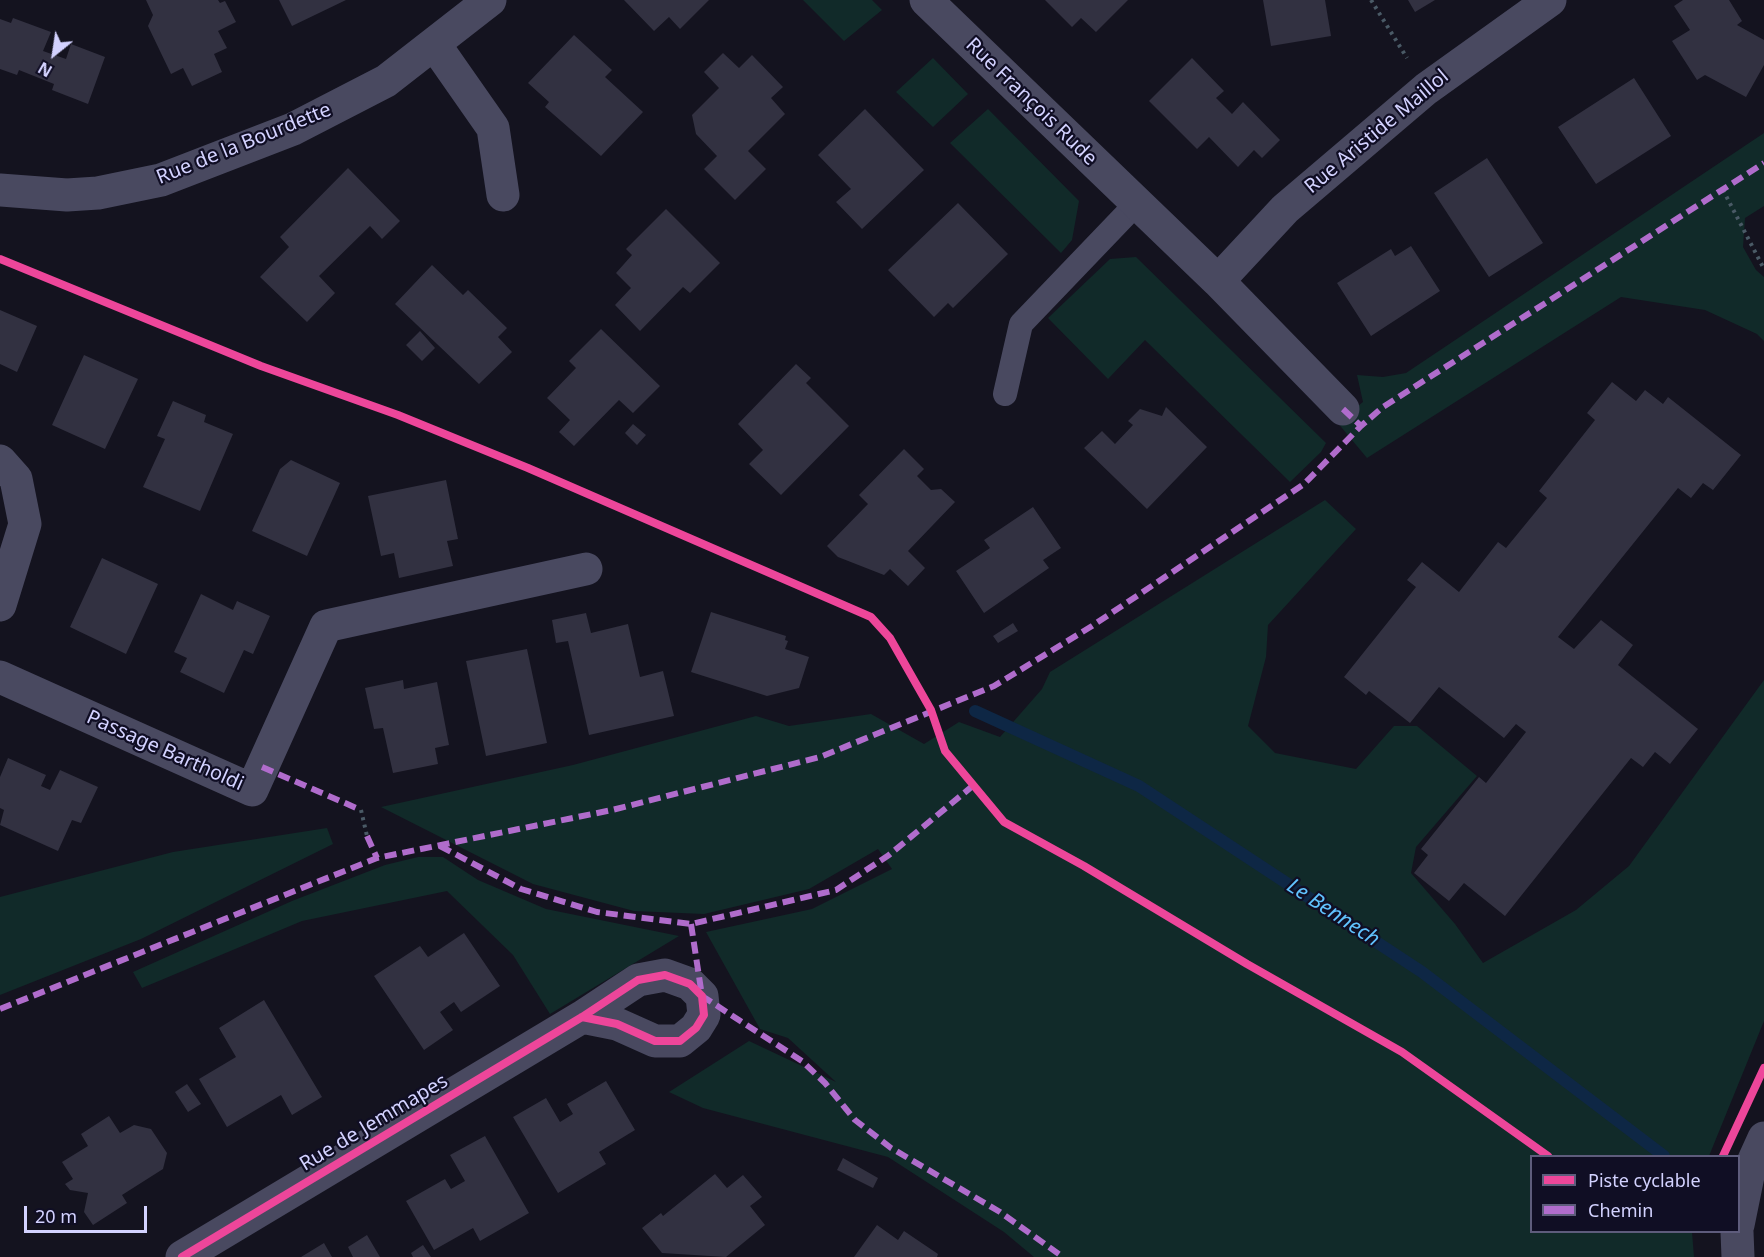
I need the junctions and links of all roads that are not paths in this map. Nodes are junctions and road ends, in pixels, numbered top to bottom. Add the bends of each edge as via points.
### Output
1 (490, 0) edge
2 (926, 0) edge
3 (1550, 0) edge
4 (435, 45) junction
5 (0, 190) edge
6 (503, 195) dead end
7 (1136, 204) junction
8 (1218, 280) junction
9 (1005, 394) dead end
10 (1343, 409) dead end
11 (0, 461) edge
12 (586, 569) dead end
13 (0, 605) edge
14 (0, 677) edge
15 (582, 1017) dead end
16 (1764, 1138) edge
17 (1740, 1215) edge
18 (1737, 1233) edge
19 (182, 1257) edge
20 (1738, 1257) edge

1 - 4 street, Rue de la Bourdette
2 - 7 street, Rue François Rude
3 - 8 street, Rue Aristide Maillol via 1426,89 1285,209
4 - 5 street, Rue de la Bourdette via 386,81 303,124 161,180 67,195
4 - 6 street via 493,128
7 - 8 street, Rue François Rude
7 - 9 lane via 1021,324
8 - 10 street, Rue François Rude
11 - 13 street via 16,479 26,524
12 - 14 street, Passage Bartholdi via 326,626 252,790
15 - 19 street, Rue de Jemmapes
16 - 17 street via 1749,1171
18 - 20 street

